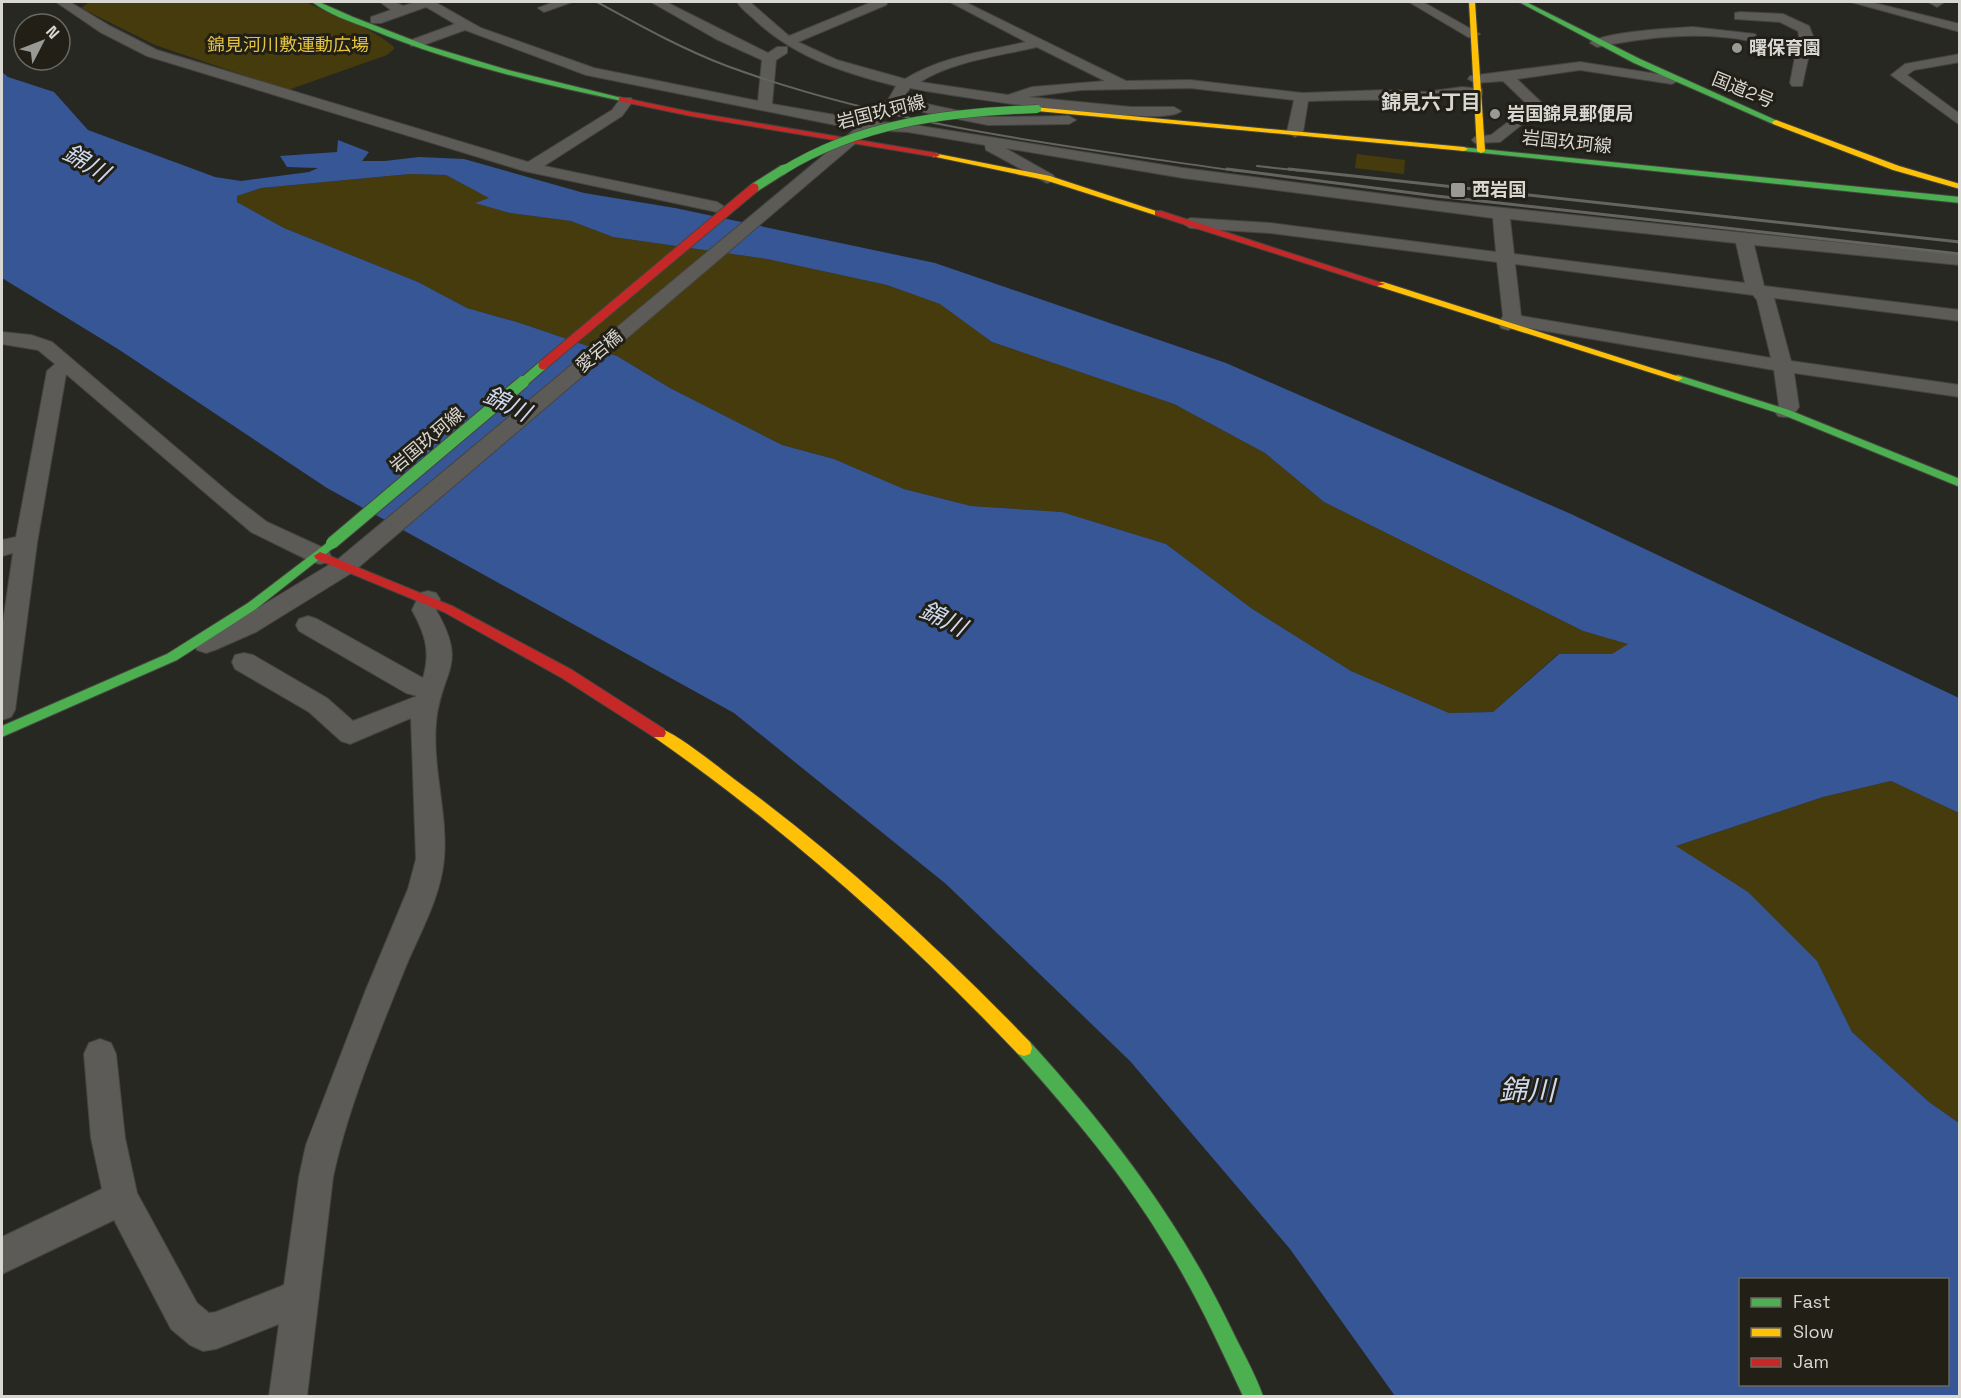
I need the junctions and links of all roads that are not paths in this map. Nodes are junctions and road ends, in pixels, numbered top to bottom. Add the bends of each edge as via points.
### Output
1 (315, 2) edge
2 (386, 2) edge
3 (427, 2) edge
4 (566, 2) edge
5 (657, 2) edge
6 (743, 2) edge
7 (882, 2) edge
8 (956, 2) edge
9 (1415, 2) edge
10 (1472, 2) edge
11 (1528, 2) edge
12 (1857, 2) edge
13 (72, 4) edge
14 (544, 8) dead end
15 (402, 10) junction
16 (376, 20) dead end
17 (1666, 20) dead end
18 (1735, 22) junction
19 (463, 26) junction
20 (1959, 28) edge
21 (1473, 34) junction
22 (1750, 37) dead end
23 (416, 43) junction
24 (791, 43) junction
25 (1039, 43) junction
26 (1597, 43) junction
27 (769, 58) junction
28 (1959, 58) edge
29 (1929, 62) junction
30 (1959, 74) edge
31 (1506, 76) junction
32 (1672, 80) junction
33 (908, 82) junction
34 (1797, 83) dead end
35 (1125, 86) junction
36 (1476, 86) junction
37 (1302, 98) junction
38 (1010, 99) junction
39 (626, 101) junction
40 (894, 102) junction
41 (1032, 105) junction
42 (765, 106) junction
43 (1174, 111) junction
44 (1160, 118) junction
45 (1024, 121) junction
46 (1189, 121) junction
47 (1959, 121) edge
48 (867, 126) junction
49 (1295, 132) junction
50 (851, 139) junction
51 (977, 140) junction
52 (1480, 146) junction
53 (530, 168) junction
54 (1047, 178) junction
55 (1959, 187) edge
56 (1959, 200) edge
57 (717, 207) dead end
58 (1501, 214) junction
59 (1190, 223) junction
60 (1744, 240) junction
61 (1507, 259) junction
62 (1959, 260) edge
63 (1761, 292) junction
64 (1959, 316) edge
65 (1509, 322) junction
66 (2, 338) edge
67 (69, 364) junction
68 (1783, 366) junction
69 (1959, 392) edge
70 (1785, 412) junction
71 (1959, 483) edge
72 (26, 543) junction
73 (2, 548) edge
74 (326, 549) junction
75 (345, 566) junction
76 (428, 599) junction
77 (308, 624) dead end
78 (172, 657) junction
79 (244, 662) dead end
80 (5, 665) edge
81 (428, 698) junction
82 (2, 710) edge
83 (2, 732) edge
84 (100, 1054) dead end
85 (121, 1198) junction
86 (2, 1256) edge
87 (301, 1298) junction
88 (288, 1396) edge
89 (1252, 1396) edge

1 - 23 main road
2 - 15 street
3 - 15 street
3 - 19 street
4 - 14 street
5 - 27 street
6 - 24 street
7 - 24 street
8 - 25 street
9 - 21 street
10 - 21 main road
11 - 26 main road, 国道2号
12 - 20 street
13 - 53 street via 152,53
15 - 16 street
17 - 18 street
18 - 22 street
18 - 26 street
18 - 34 street via 1783,18 1804,29
19 - 23 street
19 - 42 street via 591,72
21 - 36 main road
23 - 39 main road via 511,74
24 - 27 street
24 - 33 street via 846,69
25 - 33 street via 940,66
25 - 35 street
26 - 32 main road, 国道2号
27 - 42 street
28 - 29 street
29 - 30 street
29 - 47 street via 1898,75
31 - 32 street via 1587,66
31 - 36 street
31 - 52 street via 1538,106
32 - 55 main road, 国道2号 via 1776,123
33 - 38 street
33 - 40 street, 愛宕橋
35 - 37 street via 1190,84
35 - 38 street via 1081,86
35 - 43 street
36 - 37 street via 1425,96
36 - 52 main road
37 - 49 street
38 - 41 street
39 - 50 main road
39 - 53 street via 617,113
40 - 45 street via 988,122
40 - 48 street, 愛宕橋
41 - 43 street
41 - 44 main road, 岩国玖珂線
41 - 45 street via 1023,111
41 - 74 main road, 岩国玖珂線, bridge via 916,119 850,136 781,168
42 - 48 street
43 - 46 street
44 - 45 street
44 - 46 main road, 岩国玖珂線
46 - 49 main road, 岩国玖珂線
48 - 50 street, 愛宕橋
48 - 51 street via 908,128
49 - 52 main road, 岩国玖珂線
50 - 54 main road
50 - 75 street, 愛宕橋
51 - 54 street
51 - 58 street via 1248,183
52 - 56 main road, 岩国玖珂線
53 - 57 street
54 - 59 main road
58 - 60 street
58 - 61 street
59 - 61 street via 1250,226
59 - 65 main road
60 - 62 street
60 - 63 street via 1755,285
61 - 63 street
61 - 65 street
63 - 64 street
63 - 68 street
65 - 68 street
65 - 70 main road
66 - 67 street via 45,346
67 - 72 street via 57,371
67 - 74 street via 259,527
68 - 69 street
68 - 70 street via 1789,407
70 - 71 main road
72 - 73 street
72 - 80 street
74 - 75 main road
74 - 78 main road, 岩国玖珂線 via 221,627
75 - 76 main road
75 - 78 street, 愛宕橋 via 247,626
76 - 81 street via 424,610 439,638 441,653
76 - 89 main road via 580,680 697,759 798,835 909,932 999,1020 1080,1108 1134,1182 1196,1280
77 - 81 street via 415,686
78 - 83 main road, 岩国玖珂線
79 - 81 street via 318,705 350,734
80 - 82 street
81 - 87 street via 423,765 430,859 423,888 323,1145
84 - 85 street via 108,1138
85 - 86 street
85 - 87 street via 184,1316 203,1332 222,1331 282,1302
87 - 88 street

